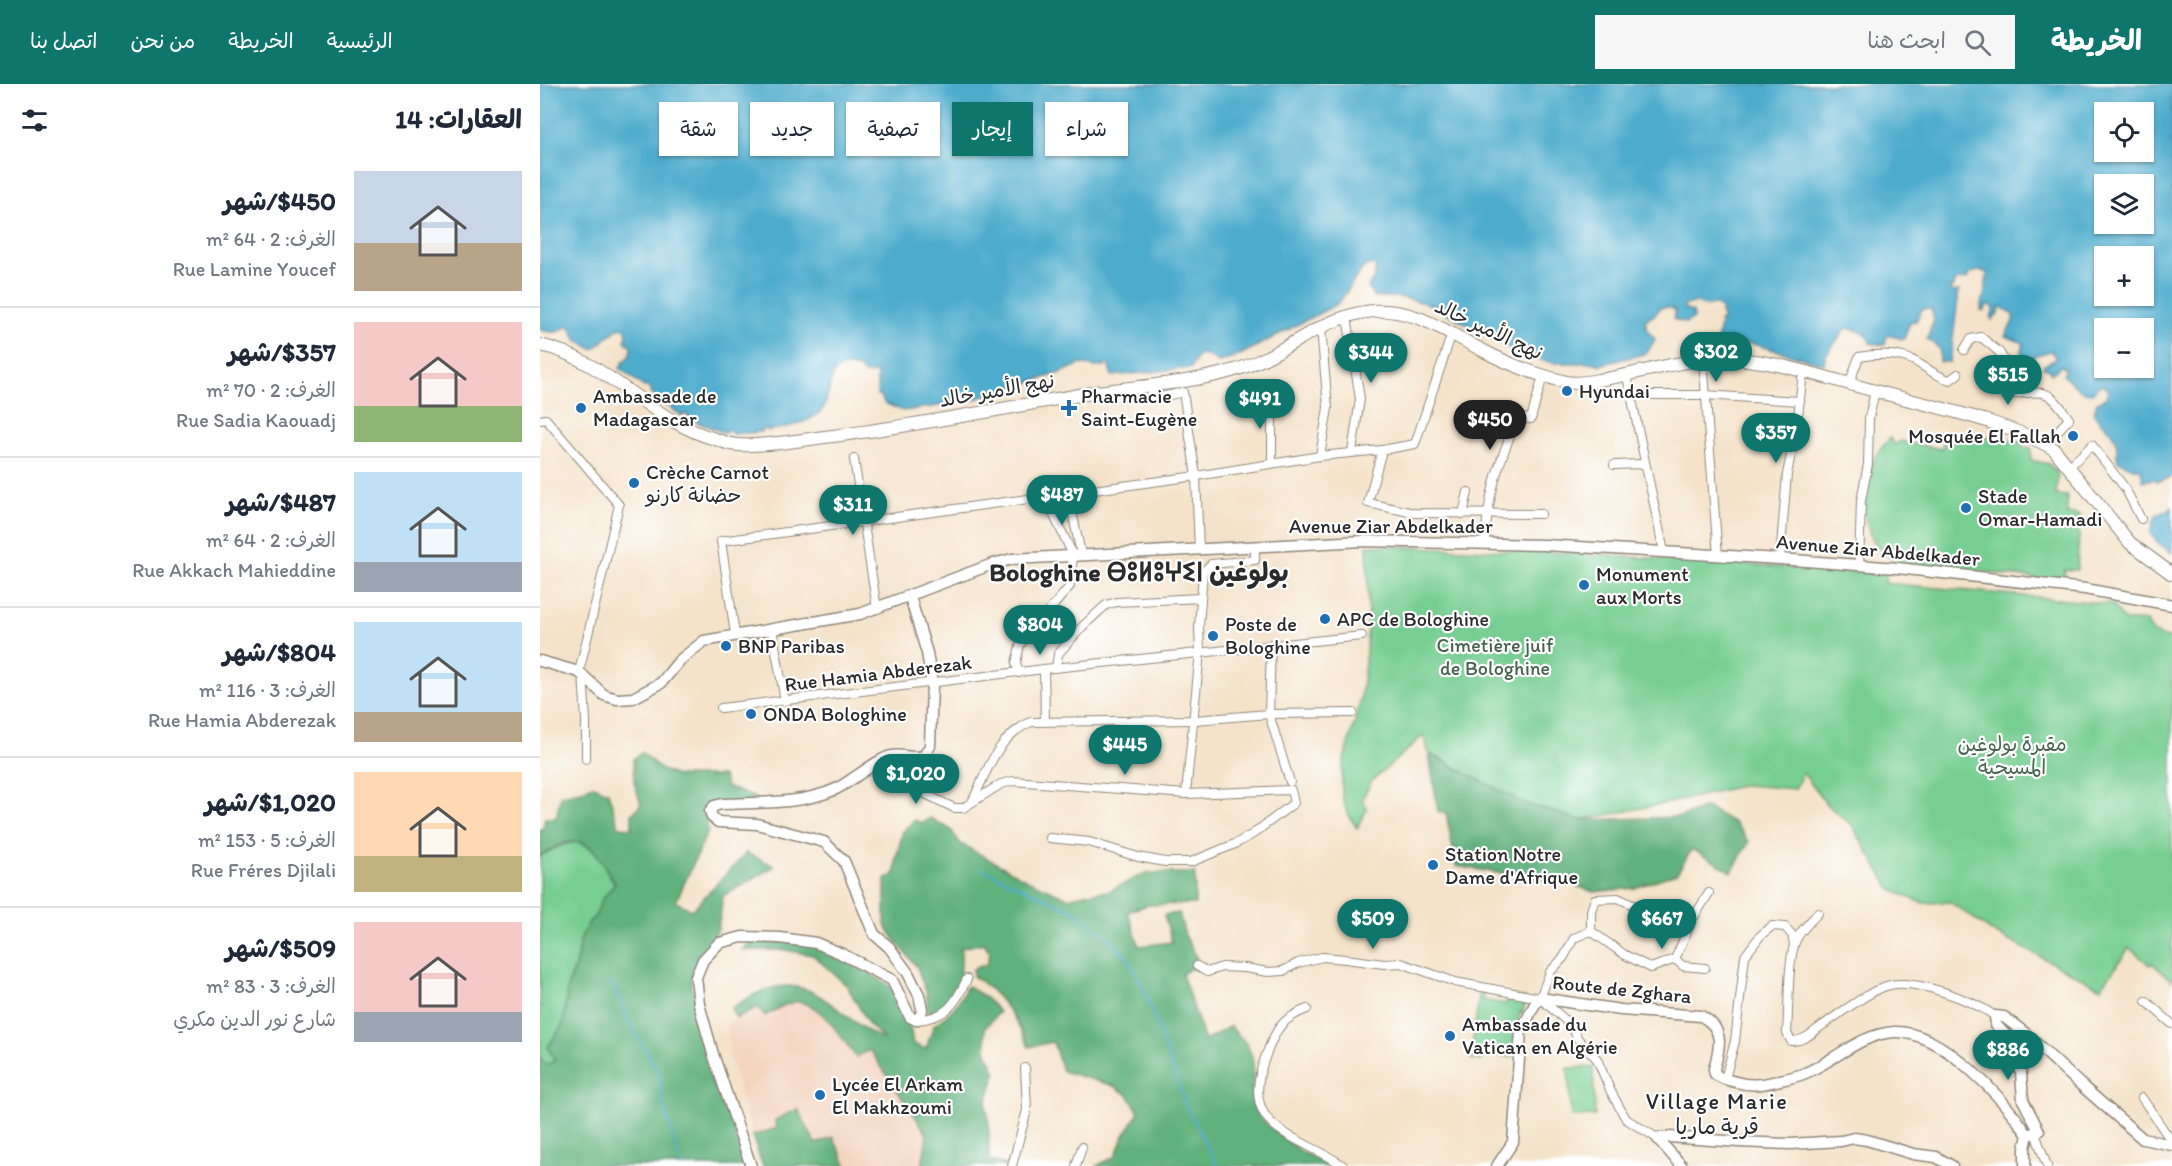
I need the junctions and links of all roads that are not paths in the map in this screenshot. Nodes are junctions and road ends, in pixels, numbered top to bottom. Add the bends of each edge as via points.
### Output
1 (1347, 317) junction
2 (1321, 328) junction
3 (1452, 333) junction
4 (540, 345) edge
5 (1964, 350) dead end
6 (1703, 359) junction
7 (1803, 372) junction
8 (1958, 374) dead end
9 (1543, 376) junction
10 (1628, 376) junction
11 (1849, 384) junction
12 (1144, 386) junction
13 (1875, 391) junction
14 (1631, 395) junction
15 (1704, 395) junction
16 (1270, 396) dead end
17 (1800, 401) junction
18 (543, 419) edge
19 (2045, 444) junction
20 (1382, 450) junction
21 (1352, 452) junction
22 (1320, 456) junction
23 (854, 459) dead end
24 (1272, 463) junction
25 (1644, 464) junction
26 (1614, 465) dead end
27 (2069, 467) junction
28 (1196, 476) junction
29 (1068, 492) junction
30 (1468, 492) dead end
31 (1045, 497) junction
32 (1486, 512) junction
33 (1463, 514) junction
34 (1541, 514) dead end
35 (2141, 519) dead end
36 (864, 522) junction
37 (1485, 544) junction
38 (1255, 546) junction
39 (1199, 549) junction
40 (1664, 552) junction
41 (1077, 554) junction
42 (1719, 556) junction
43 (1780, 559) junction
44 (1859, 565) junction
45 (2172, 574) edge
46 (910, 597) junction
47 (1202, 598) junction
48 (2172, 605) edge
49 (877, 609) junction
50 (772, 629) junction
51 (735, 634) junction
52 (1362, 636) dead end
53 (1271, 644) junction
54 (1200, 652) junction
55 (540, 662) edge
56 (1056, 668) junction
57 (1044, 669) junction
58 (581, 673) junction
59 (1019, 673) junction
60 (932, 683) junction
61 (785, 701) junction
62 (721, 708) dead end
63 (1353, 713) dead end
64 (1269, 714) junction
65 (1195, 720) junction
66 (1045, 721) junction
67 (924, 756) junction
68 (586, 759) dead end
69 (1290, 786) junction
70 (1186, 794) junction
71 (972, 801) junction
72 (1050, 838) dead end
73 (1709, 893) dead end
74 (1818, 913) dead end
75 (1652, 914) dead end
76 (1591, 931) junction
77 (1794, 944) junction
78 (1675, 959) junction
79 (1197, 966) dead end
80 (1705, 968) dead end
81 (967, 979) dead end
82 (1537, 1001) junction
83 (2146, 1001) dead end
84 (1307, 1009) dead end
85 (1995, 1016) junction
86 (916, 1020) junction
87 (2172, 1024) edge
88 (1025, 1068) dead end
89 (1725, 1079) junction
90 (2142, 1098) dead end
91 (2032, 1134) junction
92 (1657, 1138) junction
93 (2172, 1144) edge
94 (1082, 1147) dead end
95 (752, 1166) edge
96 (1012, 1166) edge
97 (1076, 1166) edge
98 (1344, 1166) edge
99 (1497, 1166) edge
100 (1682, 1166) edge
101 (1952, 1166) edge
102 (2025, 1166) edge
103 (2047, 1166) edge

1 - 2 main road, نهج الأمير خالد
1 - 3 main road, نهج الأمير خالد via 1392,311 1434,323
1 - 21 street via 1360,399
2 - 12 main road, نهج الأمير خالد via 1238,370
2 - 22 street via 1328,408
3 - 9 main road, نهج الأمير خالد
3 - 20 street via 1415,444
4 - 12 main road, نهج الأمير خالد via 575,358 669,420 699,435 737,445 850,434
5 - 19 street via 1971,339 1981,337 2006,363 2015,364 2010,393 2038,392 2051,395 2058,402 2069,419
6 - 7 main road, نهج الأمير خالد via 1757,360
6 - 10 main road, نهج الأمير خالد
6 - 15 street
7 - 11 main road, نهج الأمير خالد
7 - 17 street
8 - 11 street via 1950,380 1902,357 1870,354 1859,357
9 - 10 main road, نهج الأمير خالد via 1573,384
9 - 32 street via 1531,419 1517,418 1497,467
10 - 14 street
11 - 13 main road, نهج الأمير خالد
12 - 28 street via 1162,397 1183,392
13 - 19 main road, نهج الأمير خالد via 1987,422
13 - 44 street via 1861,501
14 - 15 street
14 - 25 street
15 - 17 street
15 - 42 street
16 - 24 street
17 - 43 street via 1787,474
18 - 58 street via 619,505
19 - 27 main road, نهج الأمير خالد
20 - 21 street
20 - 33 street via 1368,503 1413,513
21 - 22 street
22 - 24 street
23 - 36 street
24 - 28 street
25 - 26 street
25 - 40 street
27 - 35 street via 2092,445 2125,488
27 - 45 main road, نهج الأمير خالد via 2130,543
28 - 29 street
28 - 39 street
29 - 31 street
29 - 41 street
30 - 33 street
31 - 36 street
31 - 41 street
32 - 33 street
32 - 34 street
32 - 37 street
36 - 49 street
36 - 51 street via 721,541
37 - 38 street, Avenue Ziar Abdelkader via 1363,541
37 - 40 street, Avenue Ziar Abdelkader
38 - 39 street, Avenue Ziar Abdelkader
38 - 47 street via 1255,560 1206,567
39 - 41 street, Avenue Ziar Abdelkader
40 - 42 street, Avenue Ziar Abdelkader
41 - 46 street, Avenue Ziar Abdelkader via 1012,559
41 - 59 street via 1070,586 1020,645 1016,663
42 - 43 street, Avenue Ziar Abdelkader
43 - 44 street, Avenue Ziar Abdelkader
44 - 48 street, Avenue Ziar Abdelkader via 2085,589
46 - 49 street, Avenue Ziar Abdelkader
46 - 60 street
47 - 54 street
47 - 56 street via 1106,605 1058,654
49 - 50 street, Avenue Ziar Abdelkader
50 - 51 street, Avenue Ziar Abdelkader
50 - 61 street
51 - 58 street, Avenue Ziar Abdelkader via 704,641 660,683 625,699 604,695
52 - 53 street, Rue Hamia Abderezak
53 - 54 street, Rue Hamia Abderezak
53 - 64 street
54 - 56 street, Rue Hamia Abderezak
54 - 65 street
55 - 58 street
56 - 57 street, Rue Hamia Abderezak
57 - 59 street, Rue Hamia Abderezak
57 - 66 street
58 - 68 street
59 - 60 street, Rue Hamia Abderezak
60 - 61 street, Rue Hamia Abderezak
60 - 67 street via 930,746
61 - 62 street, Rue Hamia Abderezak
63 - 64 street
64 - 65 street
64 - 69 street
65 - 66 street
65 - 70 street
66 - 71 street via 1017,728 1006,739
67 - 71 street via 908,779 910,788 954,808 963,808
67 - 86 street via 891,755 836,789 807,798 722,804 710,811 718,822 757,824 824,842 844,861 874,934 889,946 919,995 922,1009
69 - 70 street
69 - 72 street via 1294,802 1285,811 1235,844 1191,862 1165,862 1089,842
70 - 71 street via 1013,781
73 - 78 street
74 - 77 street
75 - 76 street via 1618,898 1595,899
76 - 78 street via 1651,968
76 - 82 street via 1574,938 1550,972
77 - 85 street via 1787,1033 1791,1041 1806,1037 1885,987 1900,984 1952,996 1983,1007
77 - 89 street via 1785,927 1772,926 1745,956 1735,1041
78 - 80 street via 1683,966
79 - 82 street via 1207,972 1221,968 1282,971 1322,957 1401,963 1455,982
81 - 86 street via 945,1012 933,1019
82 - 89 street, Route de Zghara via 1701,1016 1716,1028 1719,1037 1714,1074
82 - 92 street via 1571,1025 1578,1040 1597,1059 1626,1119
82 - 99 street via 1521,1031 1513,1142
83 - 87 street
84 - 98 street via 1289,1016 1268,1048 1261,1068 1259,1104 1275,1128
85 - 91 street via 1996,1025 2014,1044 2024,1100 2039,1131
85 - 93 street via 2004,1017 2025,1033 2144,1139
86 - 95 street via 906,1013 892,980 816,943 742,937 719,943 703,960 696,976 699,1004
88 - 96 street via 1027,1110
89 - 91 street via 1746,1086 1767,1083 1802,1074 1882,1034 1914,1035 1962,1061
90 - 93 street
91 - 102 street
91 - 103 street
92 - 100 street
92 - 101 street via 1790,1144 1854,1138 1936,1157
94 - 97 street

